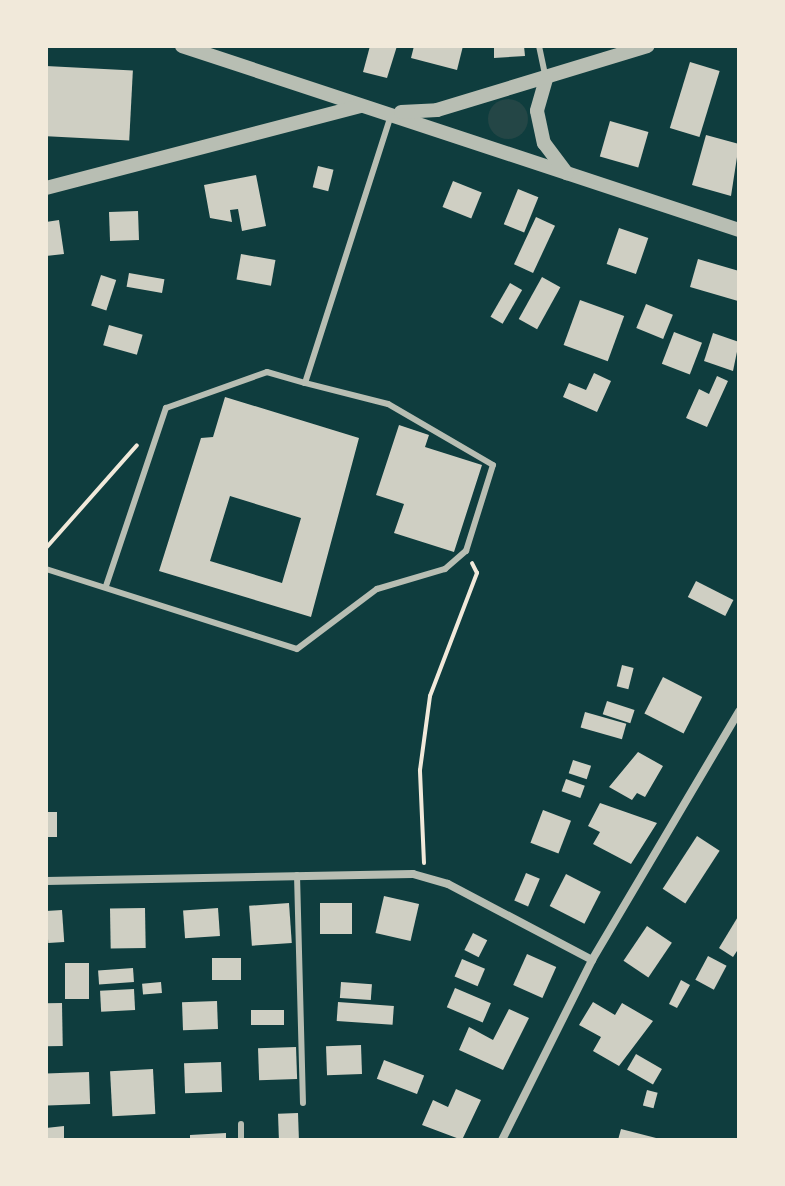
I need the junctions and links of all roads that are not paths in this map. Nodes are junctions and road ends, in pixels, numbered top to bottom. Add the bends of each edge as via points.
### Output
1 (182, 46) edge
2 (539, 46) edge
3 (647, 46) edge
4 (610, 53) edge
5 (546, 79) junction
6 (361, 106) junction
7 (392, 113) junction
8 (567, 173) junction
9 (46, 188) edge
10 (739, 230) edge
11 (305, 383) junction
12 (46, 569) edge
13 (106, 586) junction
14 (739, 711) edge
15 (297, 875) junction
16 (46, 881) edge
17 (592, 960) junction
18 (303, 1103) dead end
19 (241, 1124) dead end
20 (241, 1140) edge
21 (502, 1140) edge

1 - 6 street
2 - 5 lane
3 - 4 street
4 - 5 street
5 - 7 street via 437,110
5 - 8 street via 537,111 544,143
6 - 7 street
6 - 9 street
7 - 8 street
7 - 11 lane
8 - 10 street
11 - 13 lane via 267,372 166,408
11 - 13 lane via 388,404 493,465 466,551 445,569 377,589 297,649
12 - 13 lane
14 - 17 street
15 - 16 street
15 - 17 street via 425,878
15 - 18 lane
17 - 21 street
19 - 20 lane

